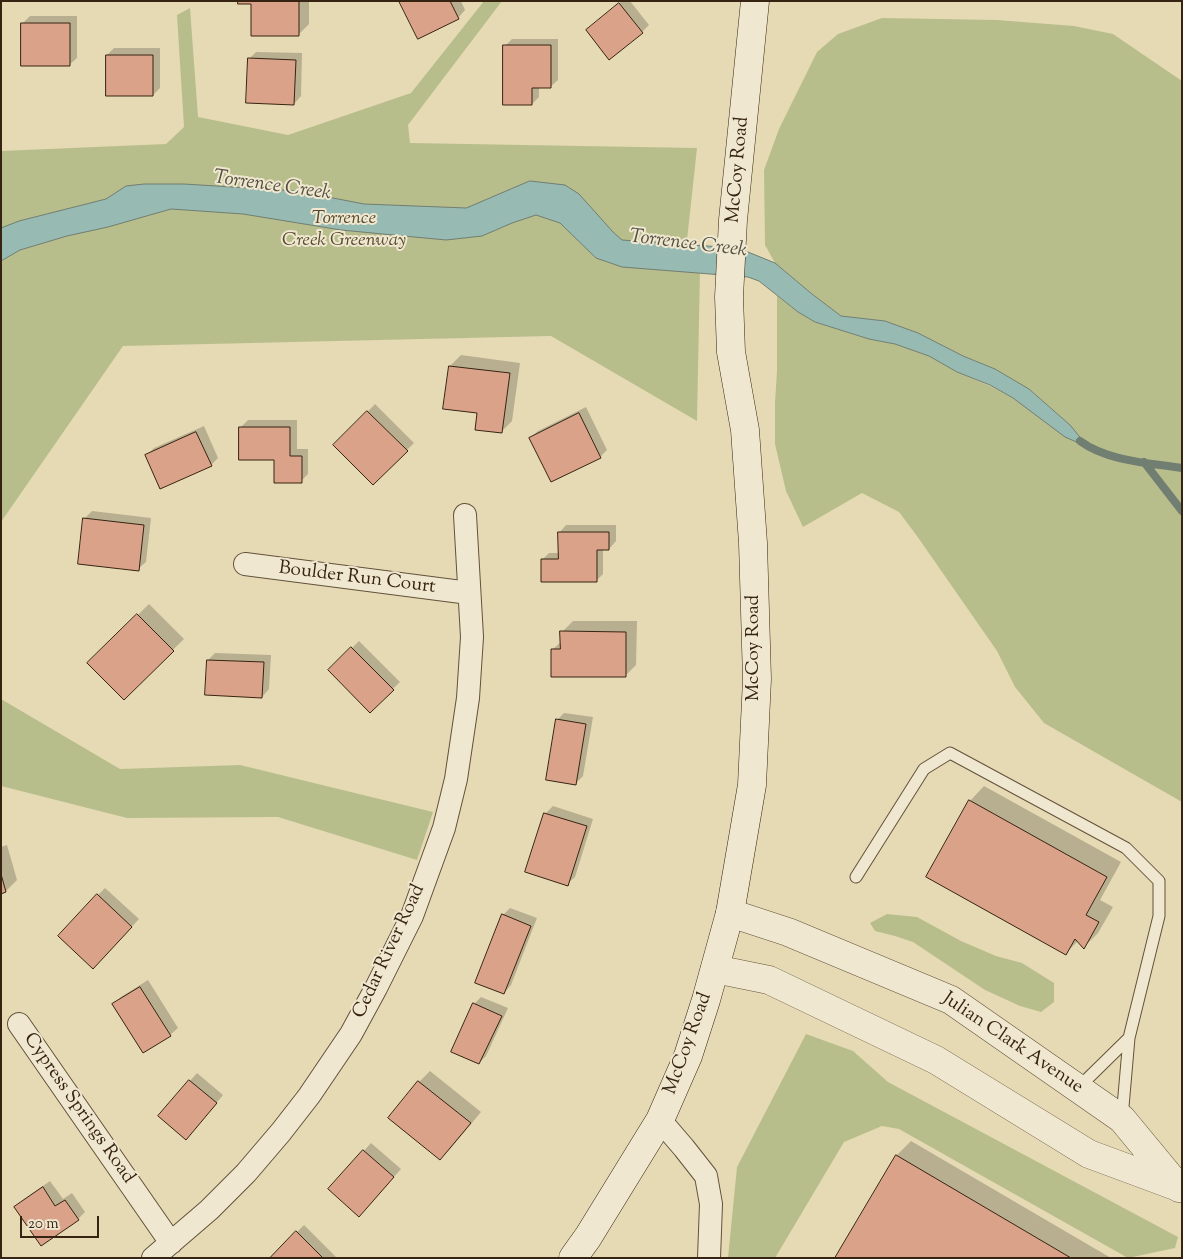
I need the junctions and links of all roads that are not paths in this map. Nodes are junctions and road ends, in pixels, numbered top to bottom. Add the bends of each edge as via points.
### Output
1 (754, 1) edge
2 (465, 515) dead end
3 (245, 564) dead end
4 (469, 593) junction
5 (856, 877) dead end
6 (730, 912) junction
7 (715, 969) junction
8 (19, 1024) dead end
9 (1129, 1038) junction
10 (1077, 1088) junction
11 (1122, 1119) junction
12 (660, 1120) junction
13 (1180, 1188) edge
14 (171, 1244) junction
15 (153, 1258) edge
16 (573, 1258) edge
17 (709, 1258) edge

1 - 6 main road, McCoy Road via 729,297 731,352 745,430 753,534 757,679 752,784
2 - 4 street, Cedar River Road
3 - 4 street, Boulder Run Court
4 - 14 street, Cedar River Road via 472,637 468,698 456,779 444,828 412,916 355,1027 309,1096 246,1173
5 - 9 lane via 924,768 950,753 1126,848 1159,881 1159,916
6 - 7 main road, McCoy Road
6 - 10 main road, Julian Clark Avenue via 788,932 951,1000
7 - 12 main road, McCoy Road via 688,1056
7 - 13 main road, Julian Clark Avenue via 778,984 936,1060 1089,1154
8 - 14 street, Cypress Springs Road
9 - 10 lane
9 - 11 lane
10 - 11 main road, Julian Clark Avenue
11 - 13 main road, Julian Clark Avenue
12 - 16 main road, McCoy Road
12 - 17 street via 706,1176 711,1204
14 - 15 street, Cedar River Road

